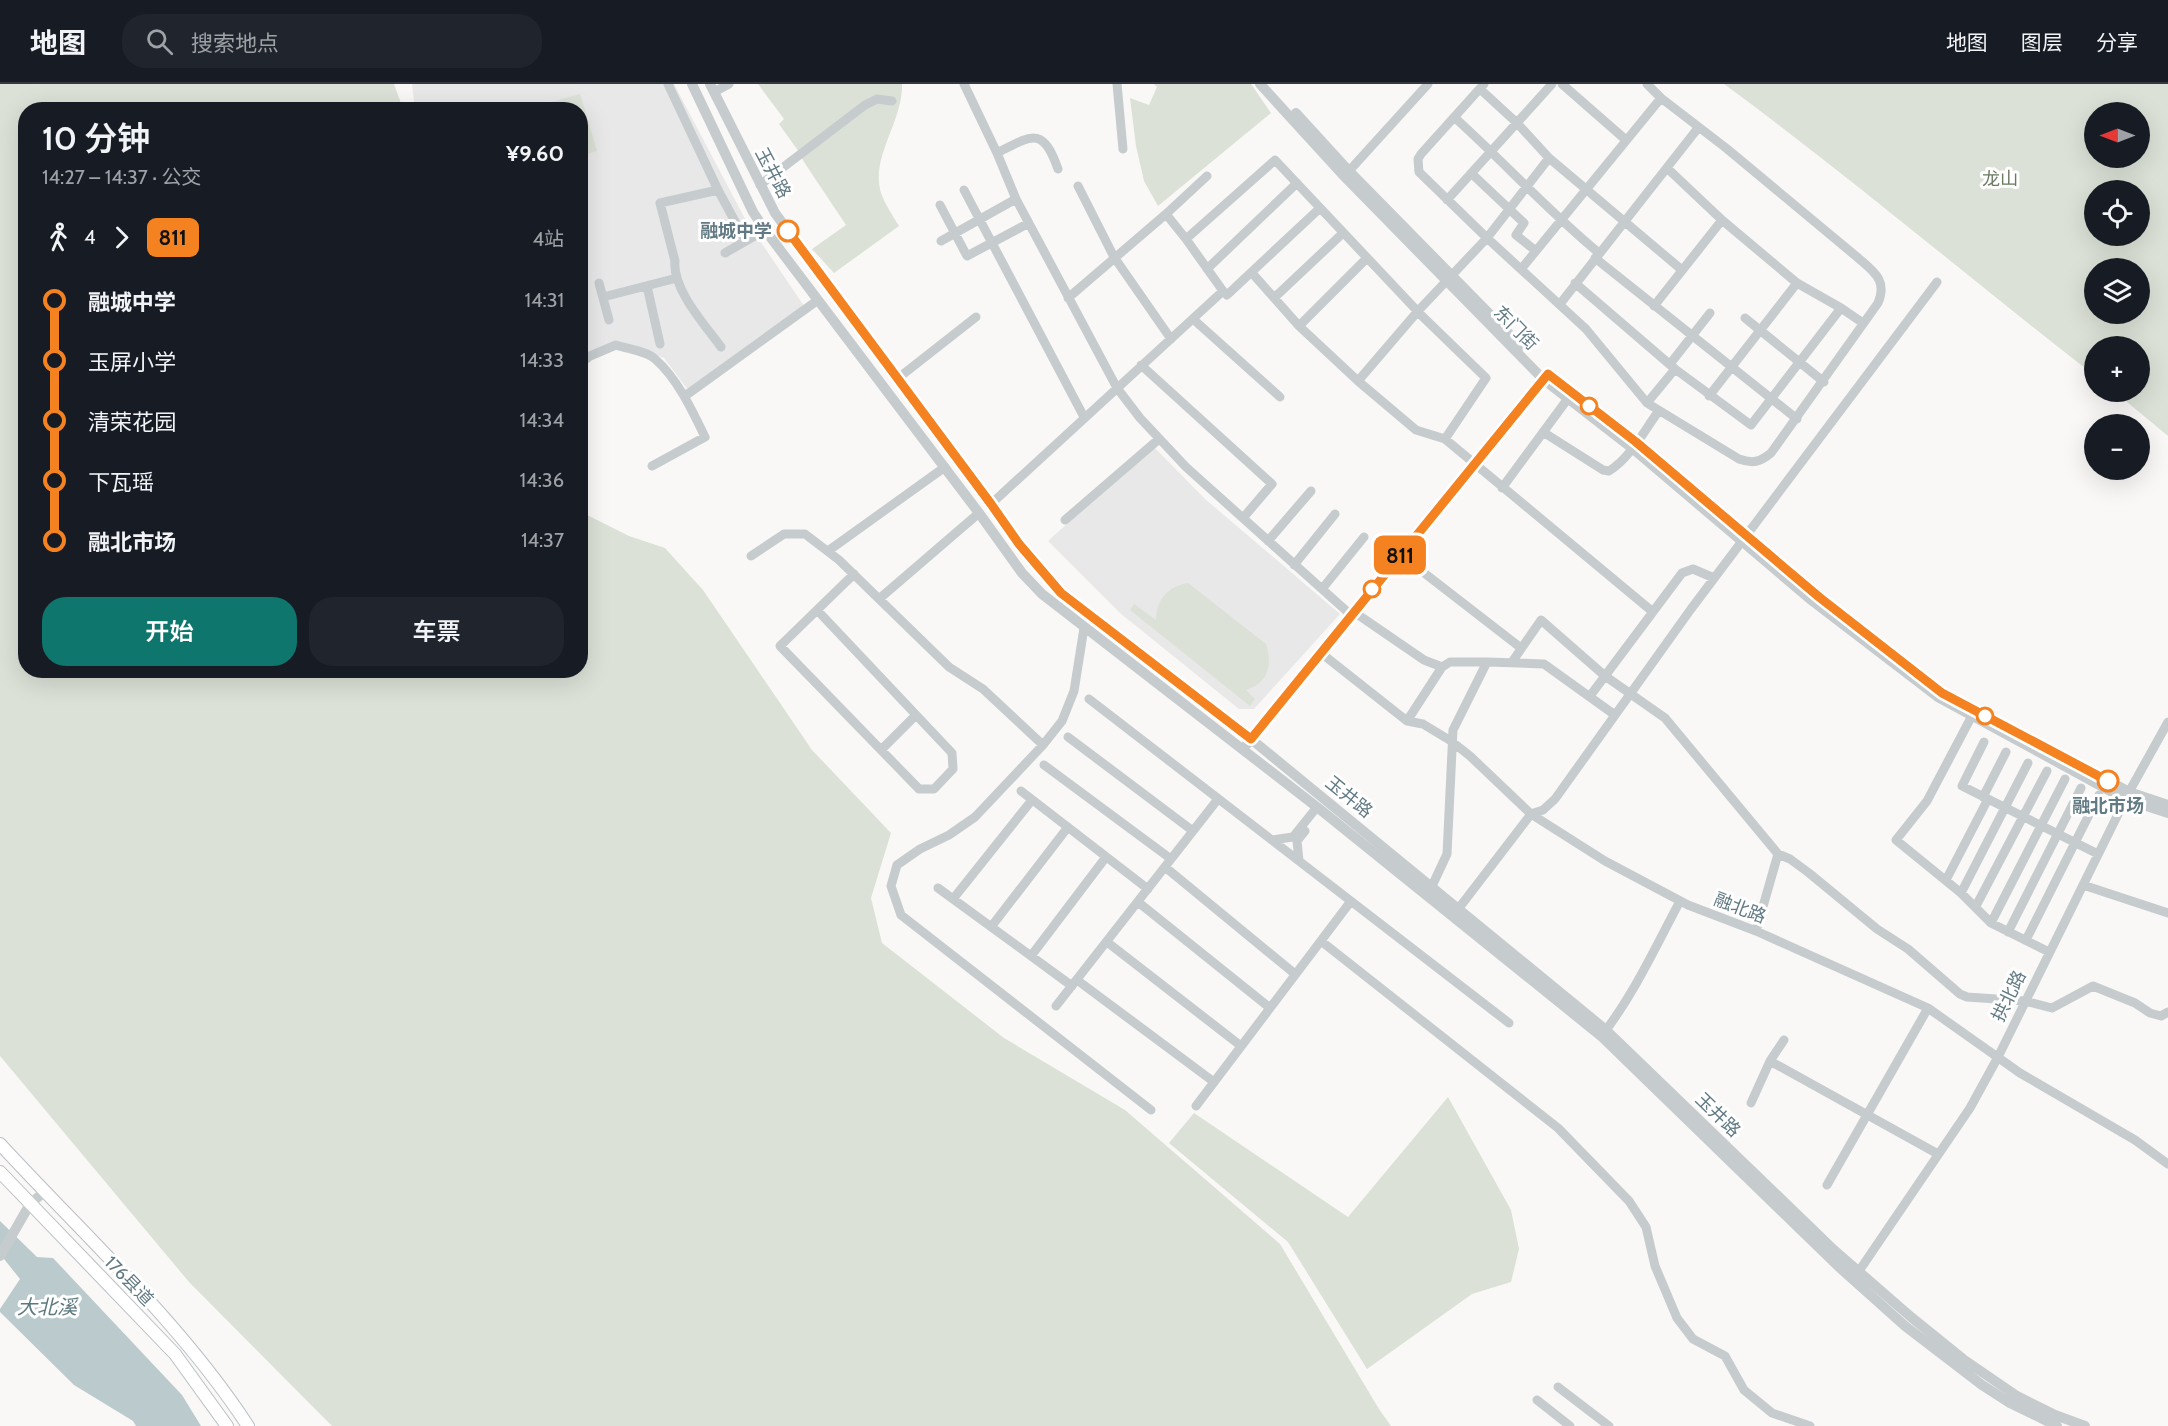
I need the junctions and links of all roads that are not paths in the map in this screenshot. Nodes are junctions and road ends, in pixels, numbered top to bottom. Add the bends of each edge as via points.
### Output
1 (668, 84) edge
2 (692, 84) edge
3 (729, 84) edge
4 (1117, 84) edge
5 (1260, 84) edge
6 (1270, 84) edge
7 (1428, 84) edge
8 (1552, 84) edge
9 (1562, 84) edge
10 (1647, 84) edge
11 (959, 85) edge
12 (1482, 86) edge
13 (712, 88) edge
14 (1661, 98) junction
15 (892, 101) dead end
16 (1455, 117) junction
17 (1516, 123) junction
18 (1698, 128) junction
19 (1626, 140) junction
20 (1123, 149) dead end
21 (1492, 151) junction
22 (997, 153) junction
23 (1549, 158) junction
24 (1667, 168) junction
25 (1058, 169) dead end
26 (1349, 171) junction
27 (1471, 173) junction
28 (1207, 176) dead end
29 (1297, 183) junction
30 (760, 185) junction
31 (1078, 186) dead end
32 (1527, 187) junction
33 (718, 190) junction
34 (964, 190) dead end
35 (1585, 190) junction
36 (1016, 199) junction
37 (1447, 200) junction
38 (940, 205) dead end
39 (1320, 208) junction
40 (1509, 209) junction
41 (1166, 214) junction
42 (980, 219) junction
43 (1722, 220) junction
44 (1561, 221) junction
45 (1029, 223) junction
46 (1624, 223) junction
47 (765, 230) junction
48 (955, 233) junction
49 (1343, 233) junction
50 (1487, 238) junction
51 (1186, 239) junction
52 (745, 240) junction
53 (940, 241) dead end
54 (992, 243) junction
55 (1536, 251) junction
56 (725, 253) dead end
57 (1597, 256) junction
58 (1367, 258) junction
59 (1522, 268) junction
60 (1207, 269) junction
61 (1682, 270) junction
62 (1252, 273) junction
63 (677, 278) junction
64 (1449, 279) junction
65 (1937, 282) dead end
66 (599, 283) dead end
67 (1575, 283) junction
68 (1797, 283) junction
69 (647, 286) junction
70 (1223, 291) junction
71 (603, 297) junction
72 (1068, 298) junction
73 (1274, 298) junction
74 (818, 300) junction
75 (1560, 304) junction
76 (1654, 306) junction
77 (1841, 308) junction
78 (1418, 311) junction
79 (1710, 313) dead end
80 (976, 317) dead end
81 (1745, 318) dead end
82 (1192, 319) junction
83 (609, 320) dead end
84 (1863, 323) junction
85 (1299, 326) junction
86 (1760, 330) junction
87 (1692, 336) junction
88 (1171, 339) junction
89 (660, 344) dead end
90 (721, 347) dead end
91 (588, 358) edge
92 (1798, 363) junction
93 (1141, 365) junction
94 (1672, 367) junction
95 (1732, 367) junction
96 (1545, 376) junction
97 (897, 379) junction
98 (1358, 381) junction
99 (1824, 382) junction
100 (1117, 388) junction
101 (685, 396) junction
102 (1570, 396) junction
103 (1709, 396) junction
104 (1280, 397) dead end
105 (1771, 399) junction
106 (1647, 404) junction
107 (1658, 412) junction
108 (1084, 417) junction
109 (1797, 419) junction
110 (1544, 432) junction
111 (1159, 439) junction
112 (1445, 439) junction
113 (1634, 445) junction
114 (1474, 464) junction
115 (652, 466) dead end
116 (945, 467) junction
117 (1502, 488) junction
118 (1311, 491) dead end
119 (991, 504) junction
120 (979, 513) junction
121 (1335, 514) dead end
122 (1243, 518) junction
123 (1065, 520) dead end
124 (1364, 537) dead end
125 (1744, 539) junction
126 (1268, 542) junction
127 (828, 551) junction
128 (1401, 555) junction
129 (751, 556) dead end
130 (1294, 565) junction
131 (854, 574) junction
132 (1714, 578) junction
133 (1322, 589) junction
134 (879, 599) junction
135 (817, 610) junction
136 (1653, 612) junction
137 (1353, 614) junction
138 (1084, 628) junction
139 (1521, 648) junction
140 (1321, 653) junction
141 (1487, 662) junction
142 (1512, 662) junction
143 (1442, 667) junction
144 (1605, 676) junction
145 (1629, 693) junction
146 (1590, 696) junction
147 (1089, 699) dead end
148 (1973, 713) junction
149 (916, 715) junction
150 (1615, 715) junction
151 (1407, 721) junction
152 (2168, 722) edge
153 (1068, 737) dead end
154 (1251, 739) junction
155 (1451, 741) junction
156 (1984, 742) dead end
157 (1043, 745) junction
158 (1243, 749) junction
159 (881, 750) junction
160 (2006, 752) dead end
161 (2028, 764) dead end
162 (1044, 765) dead end
163 (2047, 771) dead end
164 (2065, 779) dead end
165 (2081, 788) dead end
166 (1021, 791) dead end
167 (2099, 795) dead end
168 (2127, 795) junction
169 (1985, 798) junction
170 (1218, 799) junction
171 (1032, 800) junction
172 (2168, 805) edge
173 (2005, 808) junction
174 (1319, 809) junction
175 (2168, 813) edge
176 (1531, 814) junction
177 (2023, 817) junction
178 (2041, 826) junction
179 (1068, 827) junction
180 (1193, 831) junction
181 (2058, 834) junction
182 (1272, 840) junction
183 (2075, 843) junction
184 (1778, 854) junction
185 (2098, 854) junction
186 (1106, 857) junction
187 (1299, 861) junction
188 (1168, 863) junction
189 (1946, 880) junction
190 (2083, 885) junction
191 (1432, 886) junction
192 (938, 888) dead end
193 (1148, 889) junction
194 (1961, 893) junction
195 (953, 899) junction
196 (1351, 901) junction
197 (1680, 901) junction
198 (1138, 902) junction
199 (1976, 906) junction
200 (1459, 908) junction
201 (2168, 913) edge
202 (1991, 923) junction
203 (991, 927) junction
204 (1756, 931) junction
205 (2008, 932) junction
206 (2026, 940) junction
207 (1321, 941) junction
208 (1107, 942) junction
209 (2049, 952) junction
210 (1031, 956) junction
211 (1295, 974) junction
212 (1075, 983) junction
213 (2025, 1001) junction
214 (1056, 1006) dead end
215 (1270, 1008) junction
216 (1928, 1008) junction
217 (2168, 1012) edge
218 (1509, 1023) dead end
219 (1604, 1033) junction
220 (1784, 1040) dead end
221 (1241, 1046) junction
222 (1998, 1058) junction
223 (1770, 1061) junction
224 (1214, 1082) junction
225 (1751, 1103) dead end
226 (1196, 1106) dead end
227 (1151, 1110) dead end
228 (1867, 1114) junction
229 (0, 1144) edge
230 (1938, 1154) junction
231 (2168, 1164) edge
232 (0, 1172) edge
233 (1827, 1185) dead end
234 (44, 1192) junction
235 (30, 1204) junction
236 (0, 1256) edge
237 (1859, 1271) junction
238 (1558, 1387) dead end
239 (1537, 1400) dead end
240 (227, 1426) edge
241 (248, 1426) edge
242 (1570, 1426) edge
243 (1609, 1426) edge
244 (1810, 1426) edge
245 (2057, 1426) edge
246 (2085, 1426) edge

1 - 33 street
2 - 47 street, 玉井路
3 - 13 street
4 - 20 street
5 - 64 street, 东门街 via 1342,174
6 - 26 street, 东门街
7 - 26 street
8 - 17 street
9 - 19 street
10 - 14 street
11 - 22 street via 966,84
12 - 16 street
12 - 17 street
13 - 30 street, 玉井路
14 - 18 street
14 - 19 street
15 - 30 street via 877,99 865,105
16 - 21 street
16 - 37 street via 1418,159 1419,172
17 - 21 street
17 - 23 street
18 - 24 street
18 - 84 street via 1872,270 1883,292
19 - 35 street
21 - 27 street
21 - 32 street
22 - 25 street via 1026,139 1038,138 1047,143
22 - 36 street
23 - 32 street
23 - 35 street
24 - 43 street
24 - 46 street
26 - 64 street, 东门街
27 - 37 street
27 - 40 street
28 - 41 street
29 - 39 street
29 - 51 street via 1275,160
29 - 60 street
30 - 97 street, 玉井路 via 775,213
31 - 88 street via 1114,257
32 - 40 street
32 - 44 street
33 - 52 street
33 - 63 street via 660,203
34 - 42 street
35 - 44 street
35 - 46 street
36 - 42 street
36 - 45 street
37 - 50 street
38 - 48 street
39 - 49 street
39 - 62 street
40 - 50 street
40 - 55 street via 1524,224 1516,234
41 - 51 street
41 - 72 street
42 - 48 street
42 - 54 street
43 - 61 street
43 - 68 street
44 - 55 street
44 - 57 street
45 - 54 street
45 - 72 street
46 - 57 street
46 - 61 street
47 - 52 street
47 - 74 street, 玉井路
48 - 53 street
48 - 54 street via 967,256
49 - 58 street
49 - 73 street
50 - 59 street
50 - 64 street
51 - 60 street
52 - 56 street
54 - 108 street
55 - 59 street
57 - 67 street
57 - 76 street
58 - 78 street
58 - 85 street
59 - 75 street
60 - 70 street
61 - 76 street
62 - 70 street via 1227,295
62 - 73 street
63 - 69 street
63 - 90 street via 688,301
64 - 78 street
64 - 96 street, 东门街
65 - 125 street
66 - 71 street
67 - 75 street
67 - 94 street
68 - 77 street
68 - 86 street
69 - 71 street
69 - 89 street
70 - 82 street
71 - 83 street
72 - 100 street
73 - 85 street
74 - 101 street
74 - 116 street, 玉井路
75 - 106 street via 1586,329
76 - 87 street
77 - 84 street
77 - 92 street
78 - 98 street
78 - 112 street via 1486,378
79 - 87 street
80 - 97 street
81 - 86 street
82 - 88 street
82 - 104 street
84 - 99 street
85 - 98 street
86 - 92 street
86 - 95 street
87 - 94 street
87 - 95 street
88 - 93 street
91 - 101 street via 616,345 654,357
92 - 99 street
92 - 105 street
93 - 100 street
93 - 122 street via 1272,484
94 - 103 street
94 - 106 street
95 - 103 street
95 - 105 street
96 - 102 street, 东门街
96 - 114 street
97 - 119 street, 玉井路
98 - 112 street via 1416,430
99 - 109 street
100 - 108 street
100 - 111 street
101 - 115 street via 705,436
102 - 110 street
102 - 113 street, 东门街
103 - 105 street via 1751,425
105 - 109 street
106 - 107 street
107 - 109 street via 1750,463 1771,453
107 - 113 street
108 - 119 street
110 - 113 street via 1609,471
110 - 117 street
111 - 122 street
111 - 123 street
112 - 114 street
113 - 125 street, 东门街
114 - 117 street
114 - 128 street
116 - 120 street, 玉井路
116 - 127 street
117 - 136 street
118 - 126 street
119 - 154 street, 玉井路 via 1061,593
120 - 134 street
120 - 138 street, 玉井路 via 1022,573
121 - 130 street
122 - 126 street
124 - 133 street
125 - 132 street
125 - 148 street, 东门街
126 - 130 street
127 - 129 street via 805,534 784,534
127 - 131 street
128 - 137 street
128 - 139 street
130 - 133 street
131 - 134 street
131 - 135 street
132 - 136 street via 1693,568 1682,573
132 - 145 street
133 - 137 street
134 - 157 street via 949,667 983,689
135 - 149 street
135 - 159 street via 780,646
136 - 144 street
137 - 140 street
137 - 143 street via 1424,660
138 - 157 street via 1074,691 1062,721
138 - 158 street, 玉井路
139 - 142 street
139 - 144 street via 1540,620
140 - 151 street, 融北路
140 - 154 street
141 - 142 street
141 - 143 street via 1450,662
141 - 155 street
142 - 146 street via 1544,664
143 - 151 street
144 - 145 street
144 - 146 street
145 - 150 street
145 - 184 street via 1665,718
146 - 150 street
147 - 170 street
148 - 168 street, 东门街
148 - 189 street via 1927,801 1896,840
149 - 159 street
149 - 159 street via 952,753 953,769 934,789 919,789
150 - 176 street via 1555,799
151 - 155 street, 融北路 via 1423,724
152 - 168 street, 拱北路
153 - 180 street
154 - 158 street
154 - 191 street, 玉井路
155 - 176 street, 融北路
155 - 191 street via 1447,854
156 - 169 street via 1962,786
157 - 227 street via 975,817 897,865 891,886 902,915
158 - 174 street, 玉井路
160 - 169 street
161 - 173 street
162 - 188 street
163 - 177 street
164 - 178 street
165 - 181 street
166 - 171 street
167 - 183 street
168 - 172 street, 东门街
168 - 175 street, 东门街
168 - 185 street, 拱北路
169 - 173 street
169 - 189 street
170 - 180 street
170 - 182 street
171 - 179 street
171 - 195 street
173 - 177 street
173 - 194 street
174 - 182 street via 1293,837
174 - 187 street via 1298,841
174 - 219 street, 玉井路
176 - 197 street, 融北路 via 1605,861
176 - 200 street
177 - 178 street
177 - 199 street
178 - 181 street
178 - 202 street
179 - 186 street
179 - 203 street
180 - 188 street
181 - 183 street
181 - 205 street
182 - 187 street
183 - 185 street
183 - 206 street
184 - 204 street
184 - 213 street via 1790,858 1960,994
185 - 190 street, 拱北路
186 - 193 street
186 - 210 street
187 - 196 street
188 - 193 street
188 - 211 street
189 - 194 street
190 - 201 street
190 - 209 street, 拱北路
191 - 200 street, 玉井路
192 - 195 street
193 - 198 street
194 - 199 street
195 - 203 street
196 - 207 street
196 - 218 street
197 - 204 street, 融北路
197 - 219 street
198 - 208 street
198 - 215 street
199 - 202 street
200 - 219 street, 玉井路
202 - 205 street
203 - 210 street
204 - 216 street, 融北路
205 - 206 street
206 - 209 street
207 - 211 street
207 - 244 street via 1558,1128 1629,1201 1646,1227 1655,1266 1677,1318 1693,1339 1725,1356 1744,1390 1772,1413
208 - 212 street
208 - 221 street
209 - 213 street, 拱北路
210 - 212 street
211 - 215 street
212 - 214 street
212 - 224 street
213 - 217 street via 2052,1008 2093,987 2150,1013 2161,1016
213 - 222 street, 拱北路
215 - 221 street
216 - 222 street, 融北路
216 - 228 street
219 - 237 street, 玉井路
219 - 245 street, 玉井路 via 1839,1267 1905,1326 1982,1386
220 - 223 street
221 - 224 street
222 - 230 street, 拱北路
222 - 231 street, 融北路
223 - 225 street
223 - 228 street
224 - 226 street
228 - 230 street
228 - 233 street
229 - 234 main road, 176县道
230 - 237 street, 拱北路
232 - 235 main road, 176县道
234 - 235 street
234 - 241 main road, 176县道 via 186,1341
235 - 236 street
235 - 240 main road, 176县道 via 175,1354
237 - 246 street, 玉井路 via 1989,1377 2017,1396
238 - 243 street
239 - 242 street

